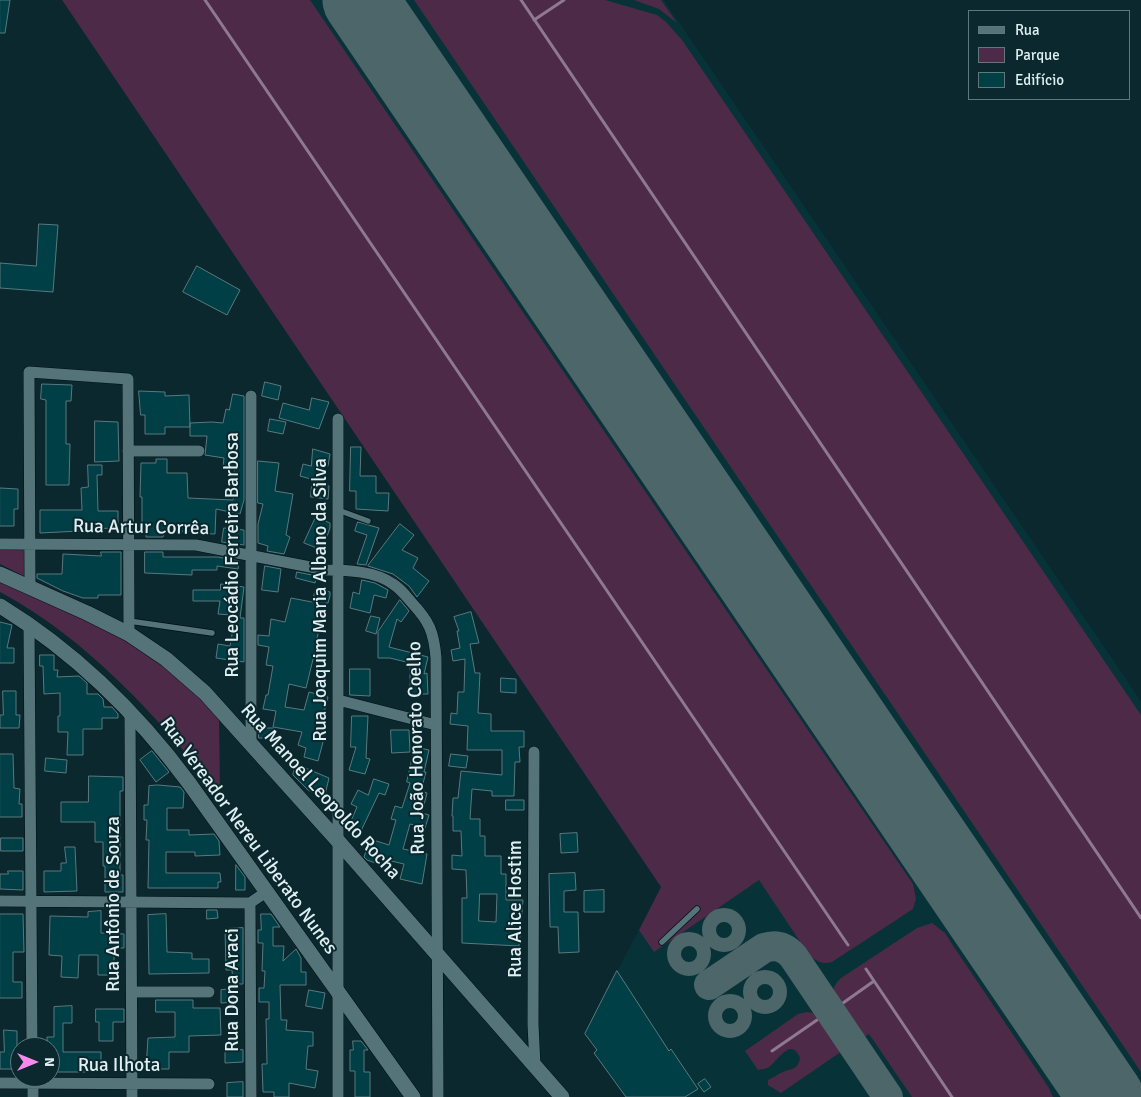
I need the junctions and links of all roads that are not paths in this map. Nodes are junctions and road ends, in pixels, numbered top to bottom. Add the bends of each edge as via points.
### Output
1 (251, 396) dead end
2 (338, 419) dead end
3 (128, 452) junction
4 (199, 452) dead end
5 (338, 510) junction
6 (368, 521) dead end
7 (0, 544) edge
8 (30, 544) junction
9 (128, 544) junction
10 (251, 555) junction
11 (338, 570) junction
12 (0, 574) edge
13 (30, 587) junction
14 (0, 606) edge
15 (30, 625) junction
16 (129, 628) junction
17 (212, 633) dead end
18 (338, 700) junction
19 (130, 712) junction
20 (436, 725) junction
21 (251, 744) junction
22 (534, 752) dead end
23 (338, 841) junction
24 (266, 892) junction
25 (0, 902) edge
26 (31, 902) junction
27 (131, 902) junction
28 (250, 903) junction
29 (697, 909) dead end
30 (662, 942) dead end
31 (437, 955) junction
32 (132, 992) junction
33 (210, 992) dead end
34 (338, 993) junction
35 (32, 1037) edge
36 (535, 1066) junction
37 (60, 1081) edge
38 (132, 1083) junction
39 (208, 1084) dead end
40 (132, 1097) edge
41 (251, 1097) edge
42 (338, 1097) edge
43 (413, 1097) edge
44 (438, 1097) edge
45 (562, 1097) edge

1 - 10 street, Rua Leocádio Ferreira Barbosa
2 - 5 street, Rua Joaquim Maria Albano da Silva
3 - 4 street
3 - 8 street via 128,380 30,372
3 - 9 street
5 - 6 lane
5 - 11 street, Rua Joaquim Maria Albano da Silva
7 - 8 street, Rua Artur Corrêa
8 - 9 street, Rua Artur Corrêa
8 - 13 street
9 - 10 street, Rua Artur Corrêa via 196,545
9 - 16 street
10 - 11 street, Rua Artur Corrêa
10 - 21 street, Rua Leocádio Ferreira Barbosa
11 - 18 street, Rua Joaquim Maria Albano da Silva
11 - 20 street, Rua João Honorato Coelho via 369,574 392,583 425,616 435,642
12 - 13 main road, Rua Manoel Leopoldo Rocha
13 - 16 main road, Rua Manoel Leopoldo Rocha
14 - 15 main road, Rua Vereador Nereu Liberato Nunes
15 - 19 main road, Rua Vereador Nereu Liberato Nunes via 83,666
15 - 26 street
16 - 17 lane
16 - 21 main road, Rua Manoel Leopoldo Rocha via 205,693
18 - 20 street
18 - 23 street, Rua Joaquim Maria Albano da Silva
19 - 24 main road, Rua Vereador Nereu Liberato Nunes via 170,758
19 - 27 street, Rua Antônio de Souza
20 - 31 street, Rua João Honorato Coelho
21 - 23 main road, Rua Manoel Leopoldo Rocha
22 - 36 street, Rua Alice Hostim
23 - 31 main road, Rua Manoel Leopoldo Rocha
23 - 34 street, Rua Joaquim Maria Albano da Silva
24 - 28 street, Rua Dona Araci
24 - 34 main road, Rua Vereador Nereu Liberato Nunes
25 - 26 street
26 - 27 street
26 - 35 street
27 - 28 street
27 - 32 street, Rua Antônio de Souza
28 - 41 street, Rua Dona Araci
29 - 30 lane
31 - 36 main road, Rua Manoel Leopoldo Rocha
31 - 44 street, Rua João Honorato Coelho
32 - 33 street
32 - 38 street, Rua Antônio de Souza
34 - 42 street, Rua Joaquim Maria Albano da Silva
34 - 43 main road, Rua Vereador Nereu Liberato Nunes
36 - 45 main road, Rua Manoel Leopoldo Rocha
37 - 38 street, Rua Ilhota
38 - 39 street, Rua Ilhota
38 - 40 street, Rua Antônio de Souza

